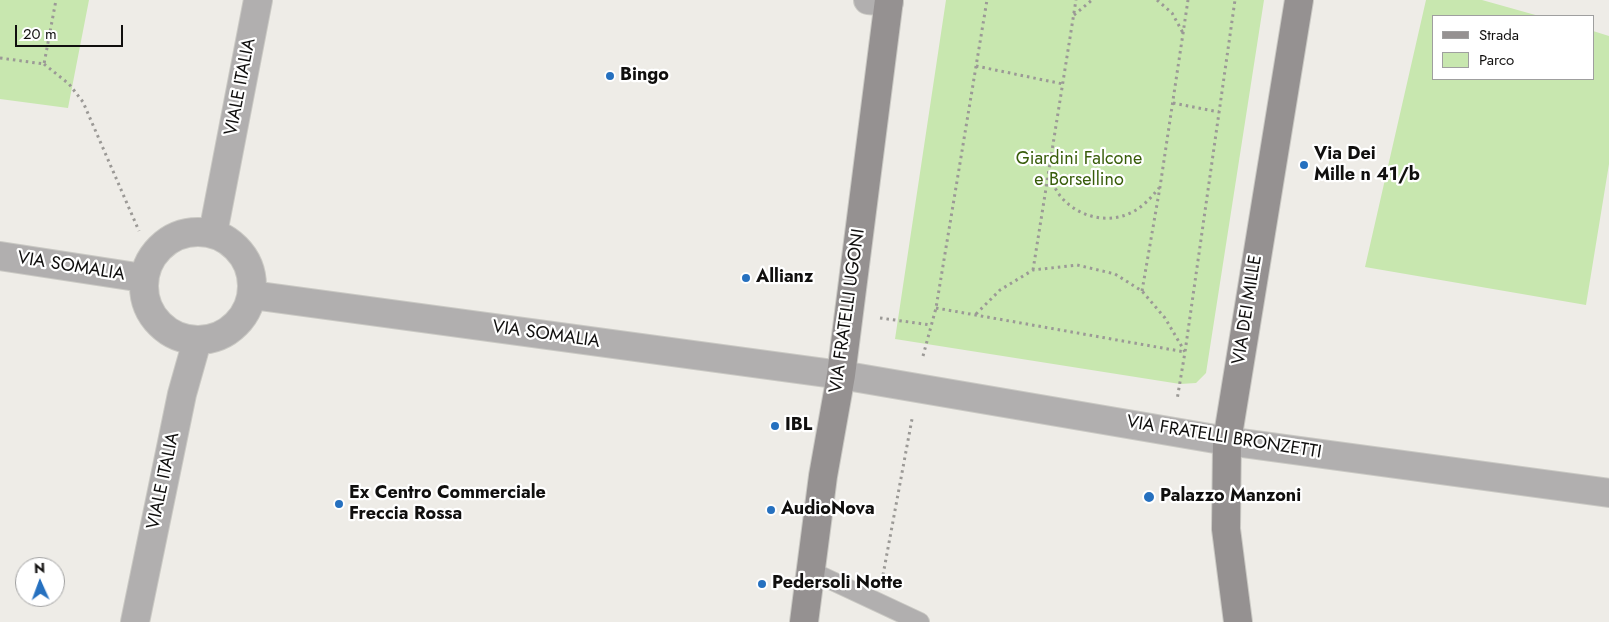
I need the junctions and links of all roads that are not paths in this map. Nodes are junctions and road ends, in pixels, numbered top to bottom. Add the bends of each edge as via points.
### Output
1 (258, 0) edge
2 (1299, 0) edge
3 (882, 1) edge
4 (213, 233) junction
5 (0, 256) edge
6 (143, 278) junction
7 (252, 295) junction
8 (197, 340) junction
9 (841, 375) junction
10 (1227, 441) junction
11 (1609, 493) edge
12 (811, 572) junction
13 (135, 622) edge
14 (804, 622) edge
15 (920, 622) edge
16 (1238, 622) edge

1 - 4 street, VIALE ITALIA
2 - 10 main road, VIA DEI MILLE
3 - 9 main road, VIA FRATELLI UGONI
4 - 6 street via 189,232 167,240 151,256
4 - 7 street via 231,242 244,257 252,276
5 - 6 street, VIA SOMALIA
6 - 8 street via 144,302 156,322 175,336
7 - 8 street via 247,310 227,332 212,339
7 - 9 street, VIA SOMALIA
8 - 13 street, VIALE ITALIA via 182,394
9 - 10 street, VIA FRATELLI BRONZETTI
9 - 12 main road, VIA FRATELLI UGONI via 823,476
10 - 11 street, VIA FRATELLI BRONZETTI
10 - 16 main road, VIA DEI MILLE via 1226,529
12 - 14 main road, VIA FRATELLI UGONI
12 - 15 lane

